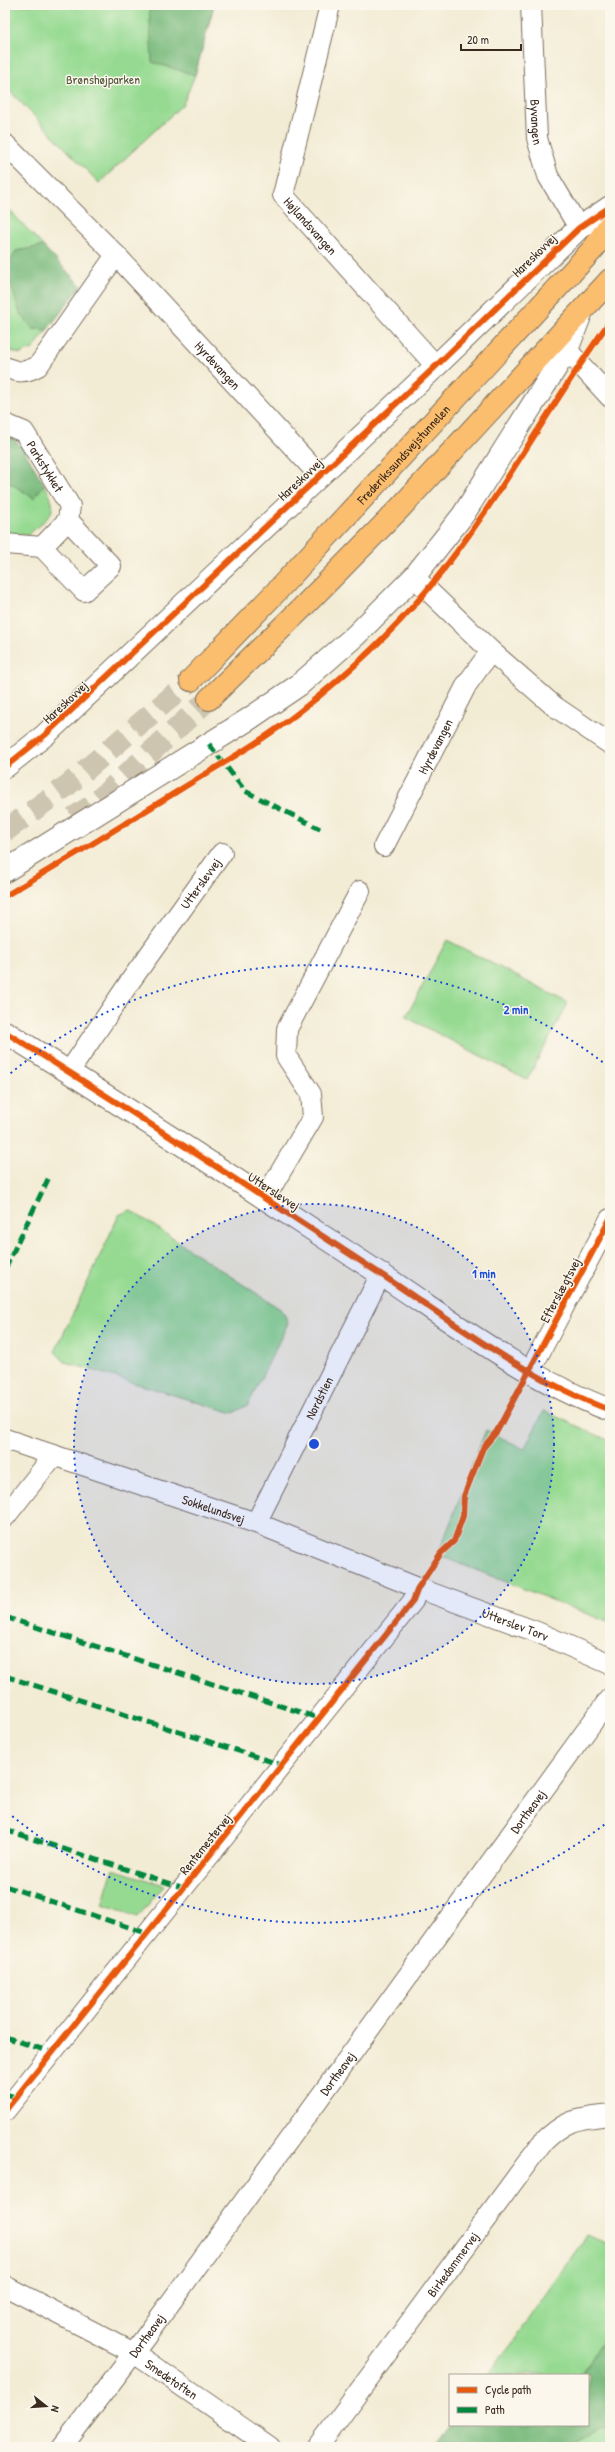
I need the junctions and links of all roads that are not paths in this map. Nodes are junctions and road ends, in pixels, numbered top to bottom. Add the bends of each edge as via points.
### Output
1 (330, 5) edge
2 (531, 5) edge
3 (5, 144) edge
4 (610, 207) edge
5 (610, 224) edge
6 (579, 228) junction
7 (116, 256) junction
8 (610, 280) edge
9 (582, 311) junction
10 (567, 350) junction
11 (436, 366) junction
12 (5, 367) edge
13 (610, 397) edge
14 (5, 424) edge
15 (320, 476) junction
16 (68, 520) junction
17 (5, 544) edge
18 (42, 547) junction
19 (414, 577) junction
20 (491, 651) junction
21 (191, 680) tunnel mouth
22 (209, 699) tunnel mouth
23 (610, 744) edge
24 (5, 767) edge
25 (384, 846) dead end
26 (222, 853) dead end
27 (5, 871) edge
28 (360, 891) dead end
29 (5, 1032) edge
30 (69, 1072) junction
31 (265, 1198) junction
32 (610, 1219) edge
33 (380, 1274) junction
34 (530, 1371) junction
35 (610, 1410) edge
36 (5, 1439) edge
37 (54, 1455) junction
38 (5, 1517) edge
39 (256, 1523) junction
40 (418, 1588) junction
41 (610, 1664) edge
42 (610, 1698) edge
43 (5, 2111) edge
44 (610, 2115) edge
45 (5, 2286) edge
46 (134, 2353) junction
47 (62, 2447) edge
48 (270, 2447) edge
49 (318, 2447) edge

1 - 11 street, Højlandsvangen via 283,196
2 - 6 street, Byvangen via 537,138 548,176
3 - 7 street, Hyrdevangen
4 - 6 street, Hareskovvej
5 - 21 main road, Frederikssundsvejstunnelen via 589,253 275,593
6 - 11 street, Hareskovvej
7 - 12 street via 38,366 18,373
7 - 15 street, Hyrdevangen
8 - 9 main road
9 - 10 street
9 - 22 main road via 400,508 301,610
10 - 13 street
10 - 19 street via 463,515
11 - 15 street, Hareskovvej
14 - 16 street, Parkstykket via 24,432 31,441 70,506
15 - 24 street, Hareskovvej via 45,735
16 - 18 street
16 - 18 street via 111,566 84,591
17 - 18 street
19 - 20 street
19 - 27 street via 356,635 299,685 248,720
20 - 23 street via 554,706
20 - 25 street, Hyrdevangen via 467,684
26 - 30 street, Utterslevvej
28 - 31 street, Utterslevvej via 287,1029 286,1056 311,1094 313,1118
29 - 30 street, Utterslevvej
30 - 31 street, Utterslevvej
31 - 33 street, Utterslevvej
32 - 34 street, Efterslægtsvej
33 - 34 street, Utterslevvej
33 - 39 street, Nordstien
34 - 35 street via 586,1402
36 - 37 street, Sokkelundsvej
37 - 38 street
37 - 39 street, Sokkelundsvej
39 - 40 street, Sokkelundsvej
40 - 41 street, Utterslev Torv via 536,1632
40 - 43 street, Rentemestervej via 413,1601
42 - 46 street, Dortheavej
44 - 49 street, Birkedommervej via 578,2119 557,2128 541,2144
45 - 46 street, Smedetoften
46 - 47 street, Dortheavej
46 - 48 street, Smedetoften

